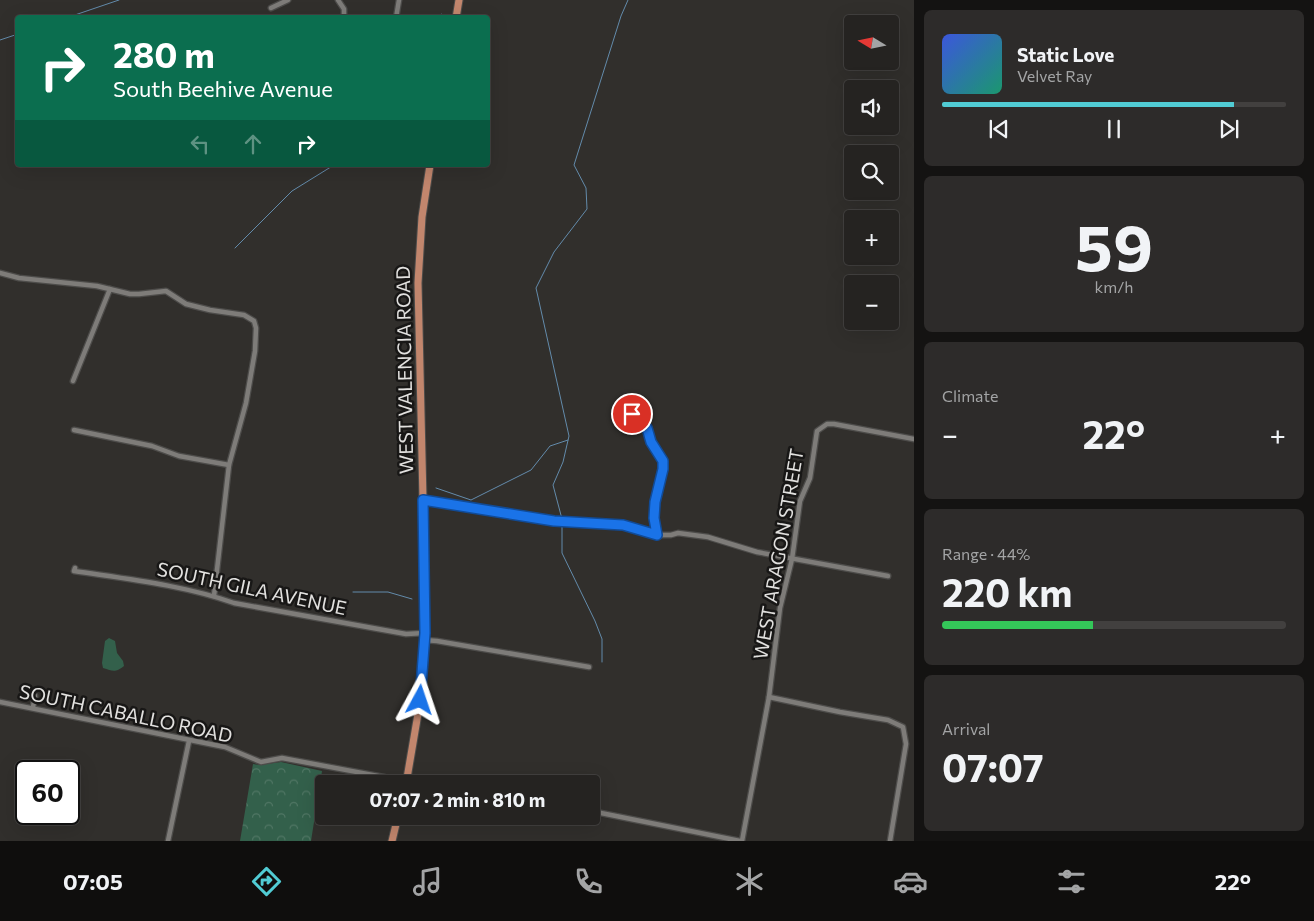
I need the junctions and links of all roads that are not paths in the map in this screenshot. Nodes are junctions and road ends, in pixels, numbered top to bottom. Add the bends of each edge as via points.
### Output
1 (288, 0) edge
2 (338, 0) edge
3 (399, 0) edge
4 (459, 0) edge
5 (271, 8) dead end
6 (344, 15) edge
7 (396, 15) edge
8 (456, 15) edge
9 (430, 167) edge
10 (0, 273) edge
11 (110, 289) junction
12 (73, 381) dead end
13 (626, 412) dead end
14 (74, 430) dead end
15 (914, 439) edge
16 (229, 465) junction
17 (423, 500) junction
18 (657, 535) junction
19 (792, 559) junction
20 (74, 569) dead end
21 (888, 576) dead end
22 (214, 596) junction
23 (425, 637) junction
24 (589, 667) dead end
25 (35, 696) dead end
26 (769, 696) junction
27 (0, 702) edge
28 (32, 708) junction
29 (189, 741) junction
30 (366, 775) edge
31 (407, 775) edge
32 (600, 812) edge
33 (396, 825) edge
34 (168, 841) edge
35 (392, 841) edge
36 (741, 841) edge
37 (890, 841) edge

1 - 5 street
2 - 6 street
3 - 7 street
4 - 8 main road
9 - 17 main road, WEST VALENCIA ROAD via 418,264
10 - 11 street
11 - 12 street
11 - 16 street via 139,294 166,291 186,304 244,315 254,321 256,337 248,397
13 - 18 street via 645,425 663,461 655,502
14 - 16 street
15 - 19 street, WEST ARAGON STREET via 834,424 821,427 815,436 810,478 800,500
16 - 22 street
17 - 18 street via 554,521 623,525
17 - 23 main road, WEST VALENCIA ROAD
18 - 19 street via 678,533 708,537
19 - 21 street
19 - 26 street, WEST ARAGON STREET via 780,608
20 - 22 street, SOUTH GILA AVENUE
22 - 23 street, SOUTH GILA AVENUE via 234,603
23 - 24 street, SOUTH GILA AVENUE
23 - 31 main road, WEST VALENCIA ROAD via 419,708
25 - 28 street
26 - 36 street, WEST ARAGON STREET
26 - 37 street via 888,720 903,727 906,744
27 - 28 street, SOUTH CABALLO ROAD
28 - 29 street, SOUTH CABALLO ROAD
29 - 30 street, SOUTH CABALLO ROAD via 225,747 261,762 282,758
29 - 34 street
32 - 36 street
33 - 35 main road

